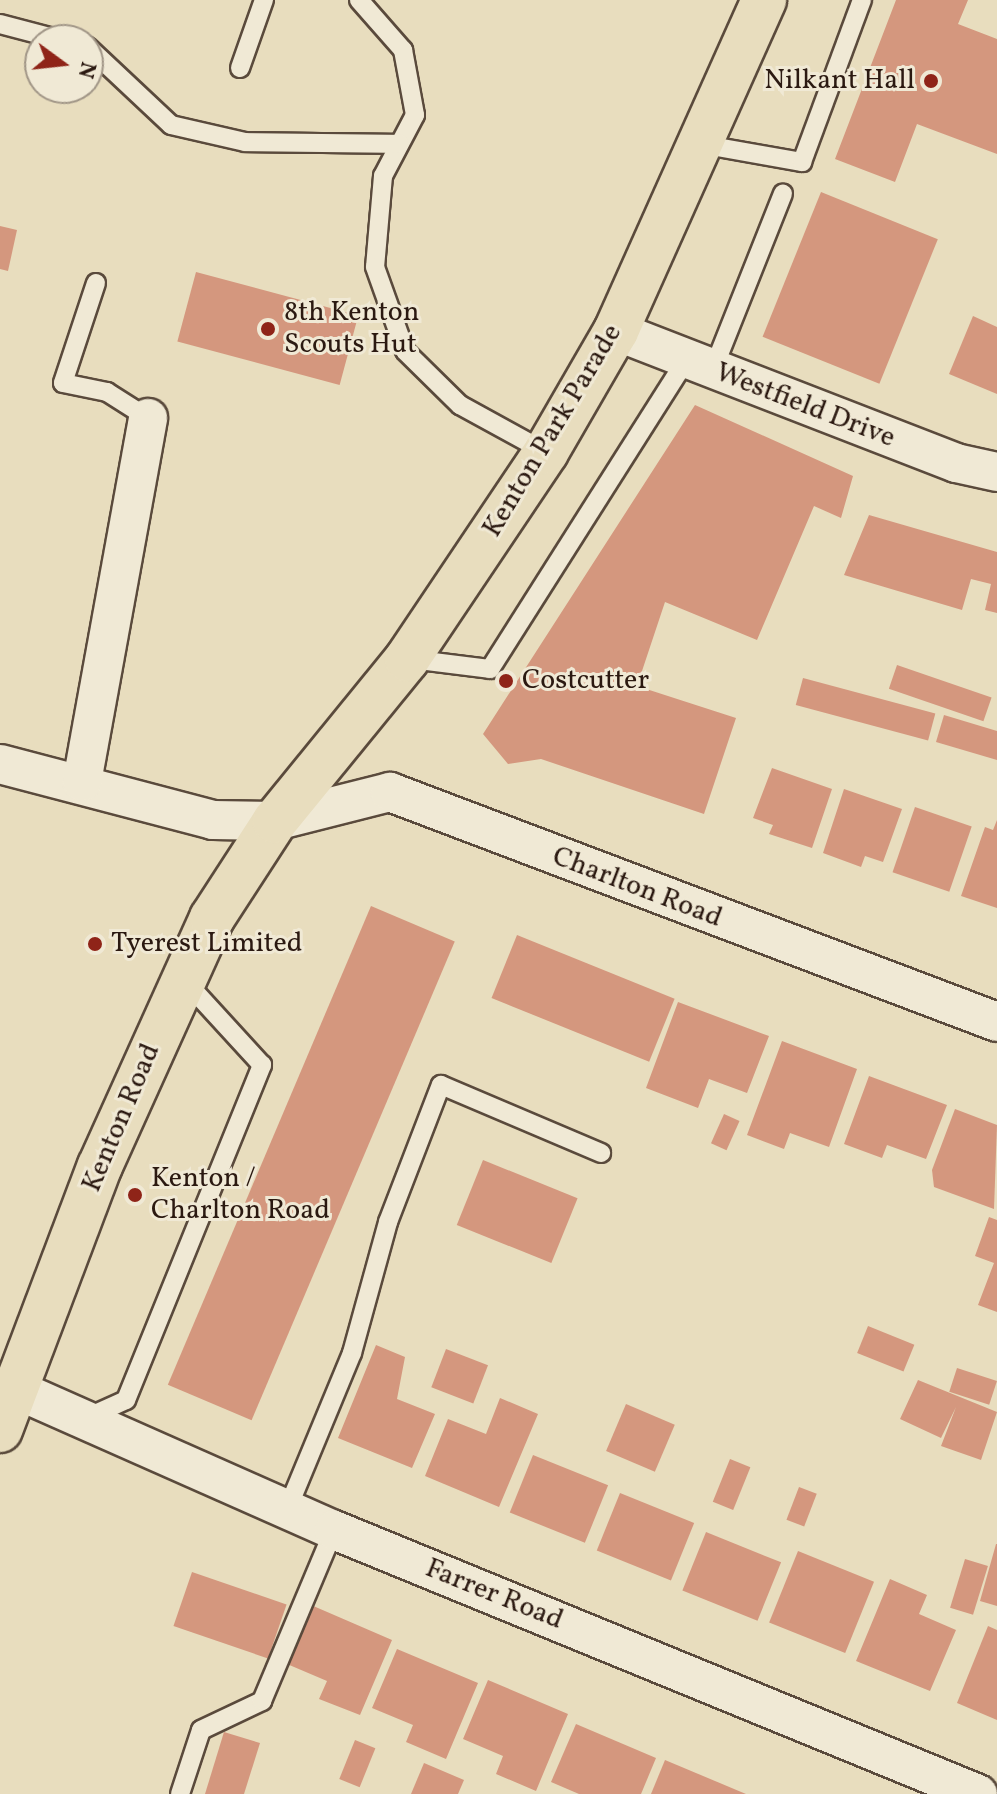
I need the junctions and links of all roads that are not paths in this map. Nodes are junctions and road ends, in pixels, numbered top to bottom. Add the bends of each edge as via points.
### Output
1 (264, 0) edge
2 (359, 0) edge
3 (764, 0) edge
4 (862, 0) edge
5 (0, 24) edge
6 (24, 30) edge
7 (104, 62) edge
8 (240, 68) dead end
9 (399, 144) junction
10 (700, 144) junction
11 (783, 194) dead end
12 (96, 283) dead end
13 (616, 331) junction
14 (699, 366) junction
15 (148, 418) joint
16 (546, 452) junction
17 (997, 472) edge
18 (407, 659) junction
19 (0, 764) edge
20 (82, 782) junction
21 (275, 821) junction
22 (183, 979) junction
23 (997, 1022) edge
24 (601, 1153) dead end
25 (13, 1388) junction
26 (84, 1419) junction
27 (0, 1430) edge
28 (287, 1510) junction
29 (334, 1530) junction
30 (180, 1794) edge
31 (978, 1794) edge

1 - 8 lane
2 - 9 lane via 403,50 415,115
3 - 10 main road, Kenton Park Parade
4 - 10 lane via 802,162
5 - 6 lane
7 - 9 lane via 171,125 245,142
9 - 16 lane via 383,176 375,267 405,351 460,405
10 - 13 main road, Kenton Park Parade
11 - 14 lane
12 - 15 lane via 63,383 107,392
13 - 14 street, Westfield Drive
13 - 16 main road, Kenton Park Parade
14 - 17 street, Westfield Drive
14 - 18 lane via 490,669
15 - 20 street
16 - 18 main road, Kenton Park Parade
18 - 21 main road, Kenton Park Parade
19 - 20 street, Charlton Road
20 - 21 street, Charlton Road via 213,820
21 - 22 main road, Kenton Road
21 - 23 street, Charlton Road via 390,792
22 - 25 main road, Kenton Road
22 - 26 lane via 262,1065 126,1400
24 - 28 lane via 441,1085 388,1222 352,1353
25 - 26 street, Farrer Road
25 - 27 main road, Kenton Road
26 - 28 street, Farrer Road
28 - 29 street, Farrer Road
29 - 30 lane via 262,1701 201,1730
29 - 31 street, Farrer Road

